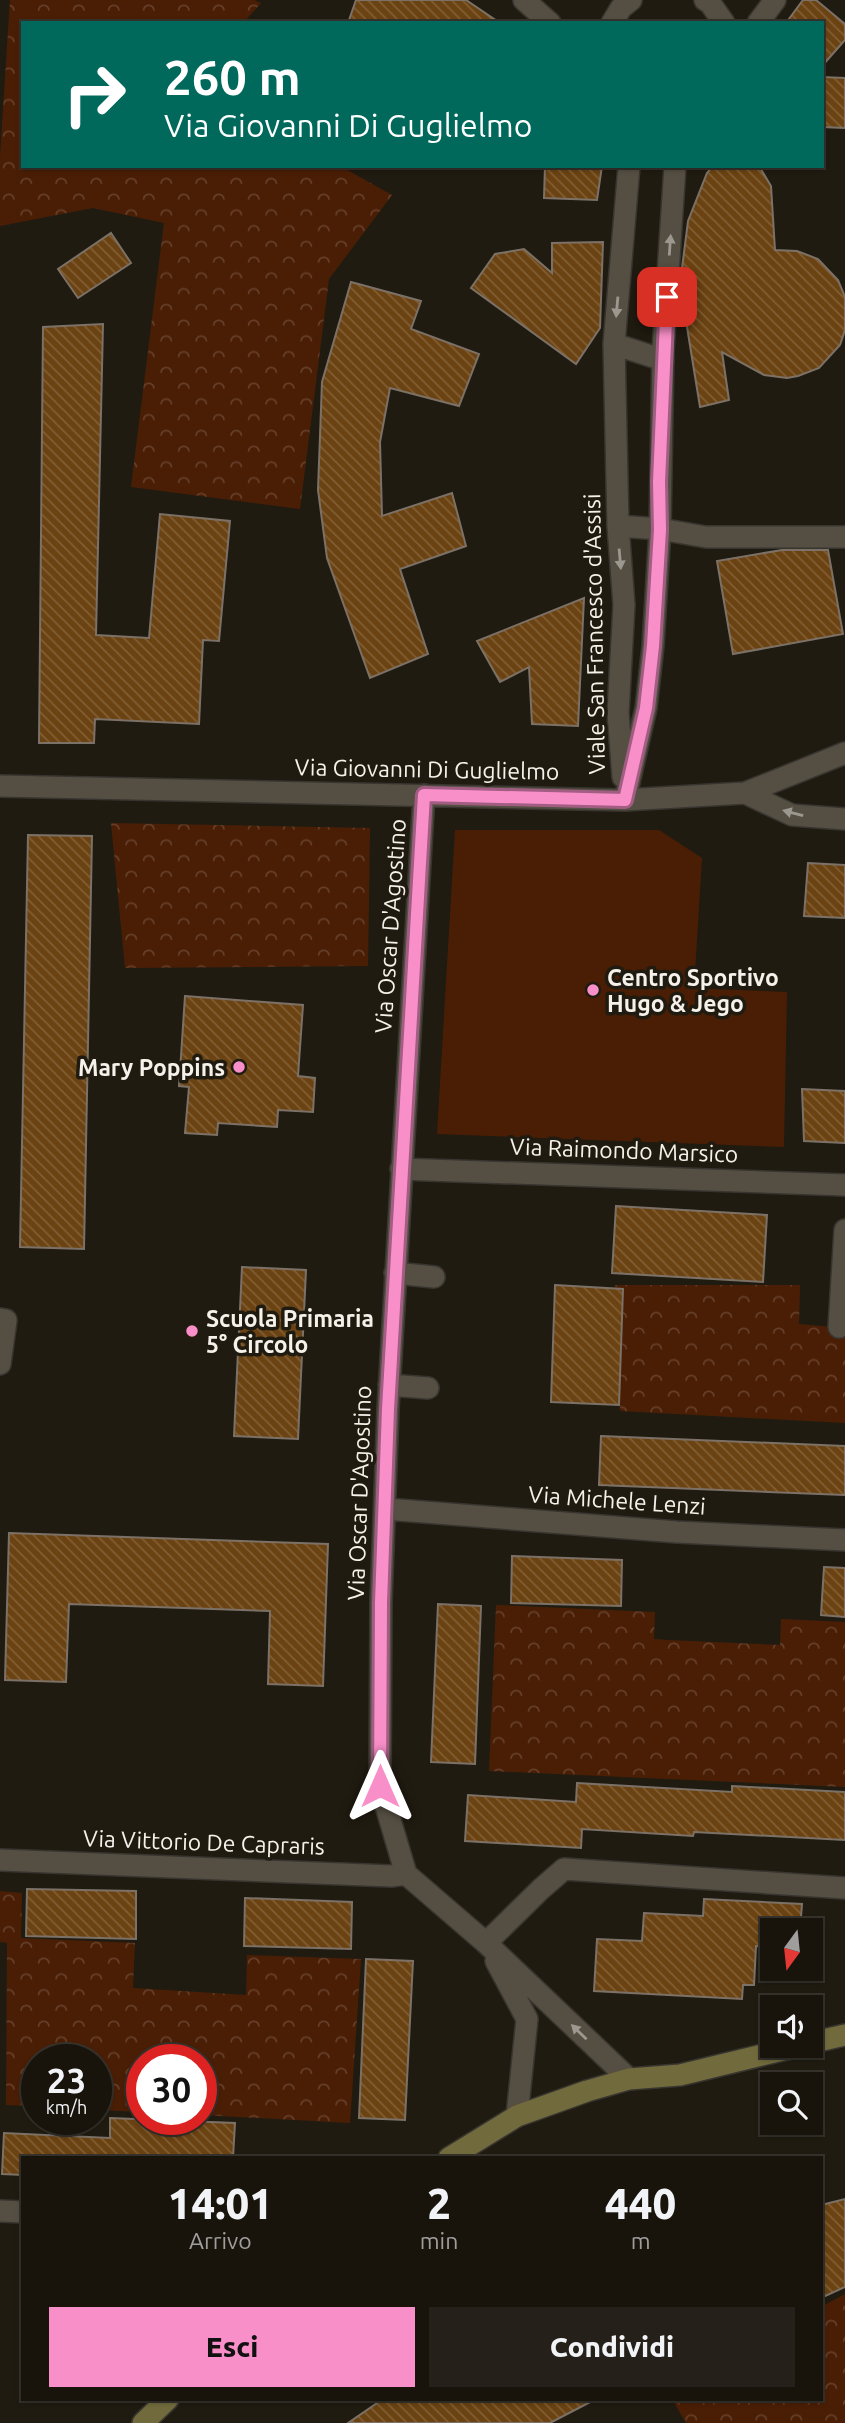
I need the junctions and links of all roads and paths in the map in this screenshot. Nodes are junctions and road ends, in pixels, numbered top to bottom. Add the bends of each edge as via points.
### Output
1 (524, 0) edge
2 (631, 0) edge
3 (705, 0) edge
4 (775, 0) edge
5 (548, 21) edge
6 (613, 21) edge
7 (723, 21) edge
8 (759, 21) edge
9 (629, 168) edge
10 (675, 168) edge
11 (614, 344) junction
12 (663, 360) junction
13 (618, 526) junction
14 (660, 530) junction
15 (845, 537) edge
16 (845, 753) edge
17 (0, 786) edge
18 (745, 793) junction
19 (424, 795) junction
20 (625, 800) junction
21 (845, 819) edge
22 (401, 1169) junction
23 (845, 1185) edge
24 (845, 1230) edge
25 (395, 1273) junction
26 (435, 1277) dead end
27 (0, 1319) edge
28 (839, 1327) dead end
29 (0, 1364) edge
30 (389, 1385) junction
31 (428, 1388) dead end
32 (386, 1509) junction
33 (845, 1540) edge
34 (0, 1860) edge
35 (406, 1874) junction
36 (845, 1888) edge
37 (486, 1943) junction
38 (845, 2035) edge
39 (823, 2040) edge
40 (760, 2056) edge
41 (629, 2079) junction
42 (517, 2116) junction
43 (452, 2156) edge
44 (0, 2211) edge
45 (21, 2211) edge
46 (167, 2401) edge
47 (143, 2423) edge

1 - 5 street
2 - 6 street
3 - 7 street
4 - 8 street
9 -> 11 street, Viale San Francesco d'Assisi
12 -> 10 street, Viale San Francesco d'Assisi
11 - 12 street
11 - 13 street, Viale San Francesco d'Assisi
12 - 14 street, Viale San Francesco d'Assisi
13 - 14 street
13 -> 20 street, Viale San Francesco d'Assisi via 624,606 618,713
14 - 15 street via 706,537
14 - 20 street, Viale San Francesco d'Assisi via 646,708
16 - 18 street, Via Giovanni Di Guglielmo
17 - 19 street, Via Giovanni Di Guglielmo
18 - 20 street, Via Giovanni Di Guglielmo
21 -> 18 street via 792,815
19 - 20 street, Via Giovanni Di Guglielmo
19 - 22 street, Via Oscar D'Agostino
22 - 23 street, Via Raimondo Marsico
22 - 25 street, Via Oscar D'Agostino
24 - 28 street
25 - 26 street
25 - 30 street, Via Oscar D'Agostino
27 - 29 street via 6,1320
30 - 31 street
30 - 32 street, Via Oscar D'Agostino
32 - 33 street, Via Michele Lenzi
32 - 35 street, Via Oscar D'Agostino via 380,1786
34 - 35 street, Via Vittorio De Capraris
35 - 37 street
36 - 37 street via 564,1870
41 -> 37 street
37 - 42 street via 527,2019
38 - 39 main road
40 - 41 main road via 680,2075
41 - 42 main road
42 - 43 main road
44 - 45 street
46 - 47 main road

